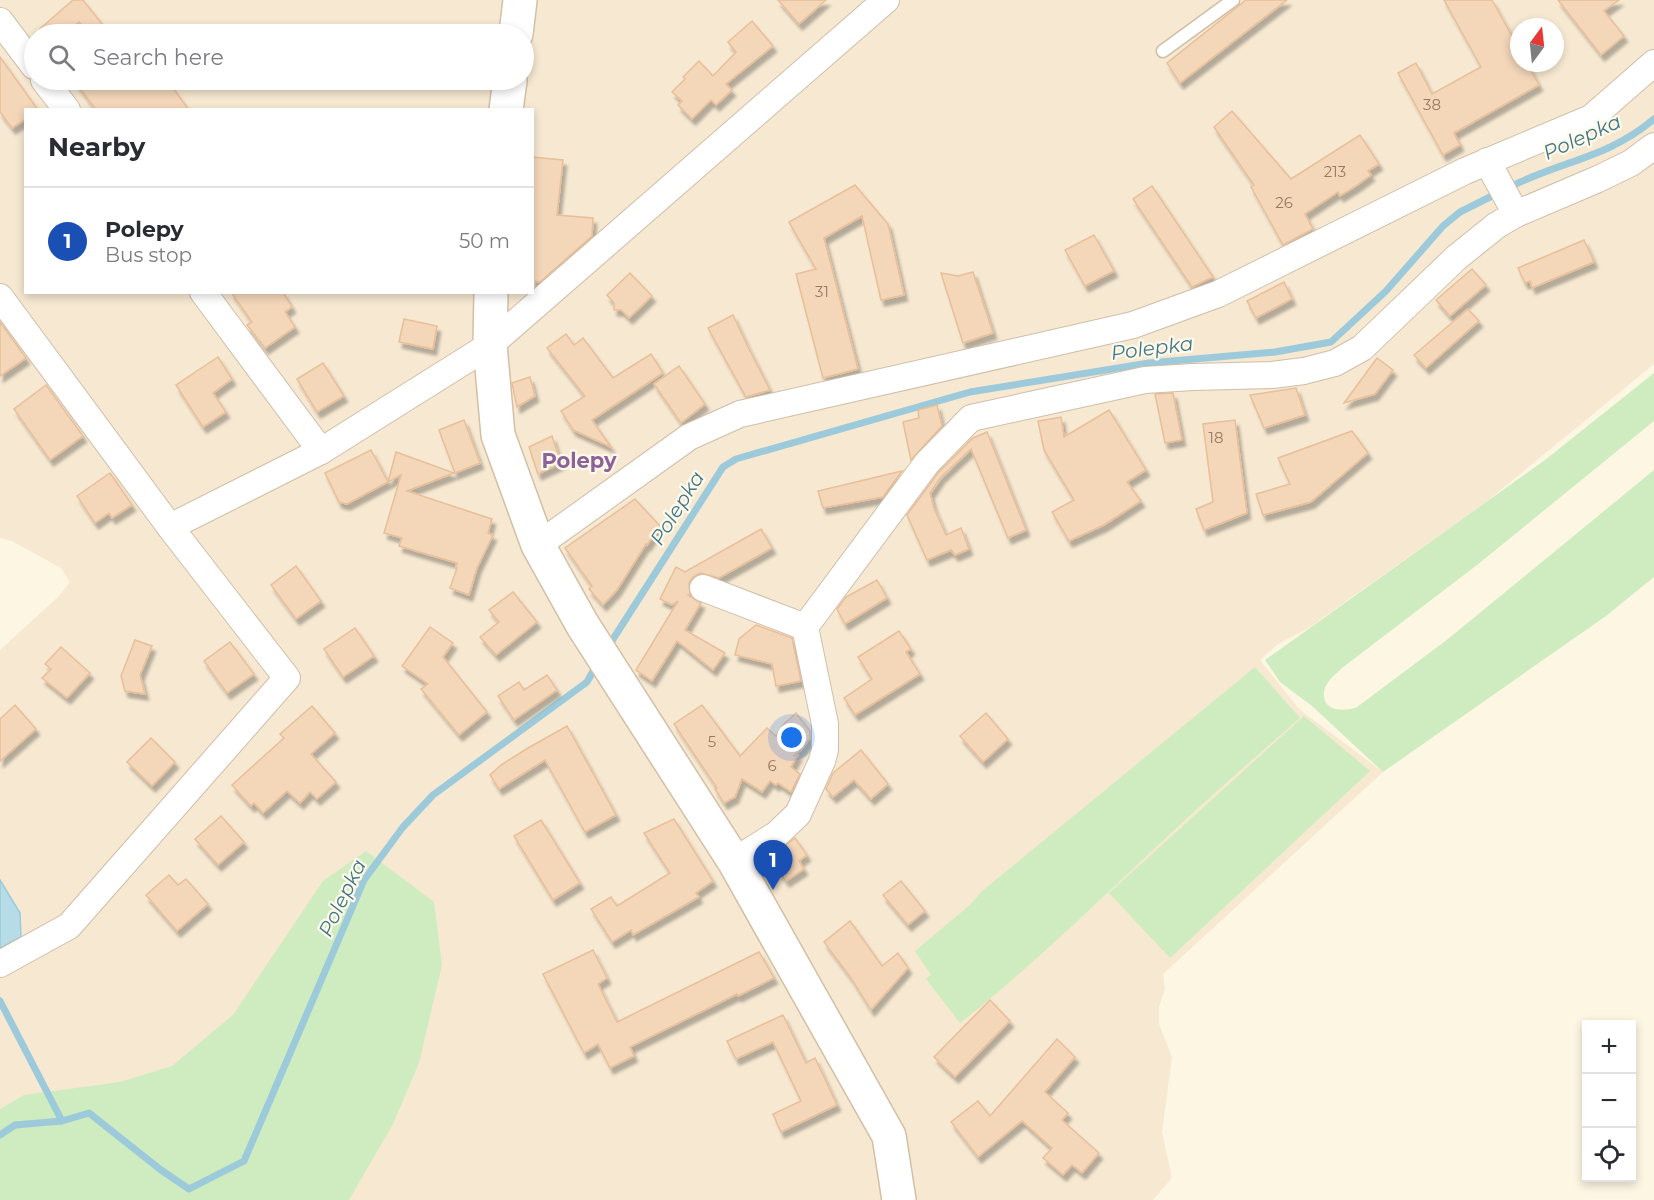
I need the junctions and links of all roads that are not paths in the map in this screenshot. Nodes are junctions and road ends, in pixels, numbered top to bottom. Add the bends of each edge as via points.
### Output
1 (520, 0) edge
2 (886, 0) edge
3 (1233, 0) edge
4 (0, 21) edge
5 (517, 24) edge
6 (1163, 51) dead end
7 (24, 52) edge
8 (1654, 63) edge
9 (52, 90) edge
10 (509, 90) edge
11 (65, 108) edge
12 (506, 108) edge
13 (1654, 146) edge
14 (1492, 169) junction
15 (1513, 208) junction
16 (204, 294) edge
17 (491, 294) edge
18 (0, 297) edge
19 (490, 345) junction
20 (321, 451) junction
21 (170, 527) junction
22 (538, 545) junction
23 (703, 588) dead end
24 (805, 627) junction
25 (734, 861) junction
26 (0, 964) edge
27 (899, 1200) edge

1 - 5 street
2 - 19 street
3 - 6 lane
4 - 7 street
8 - 14 street via 1591,118
9 - 11 street
10 - 12 street
13 - 15 street via 1599,179
14 - 15 street
14 - 22 street via 1218,294 1134,325 740,414 689,437
15 - 24 street via 1362,348 1335,363 1272,375 1145,380 971,418 927,463
16 - 20 street
17 - 19 street
18 - 21 street
19 - 20 street
19 - 22 street via 498,435
20 - 21 street
21 - 26 street via 287,678 69,926
22 - 25 street via 582,624
23 - 24 street
24 - 25 street via 825,724 822,761 798,814 777,834
25 - 27 street via 889,1136

